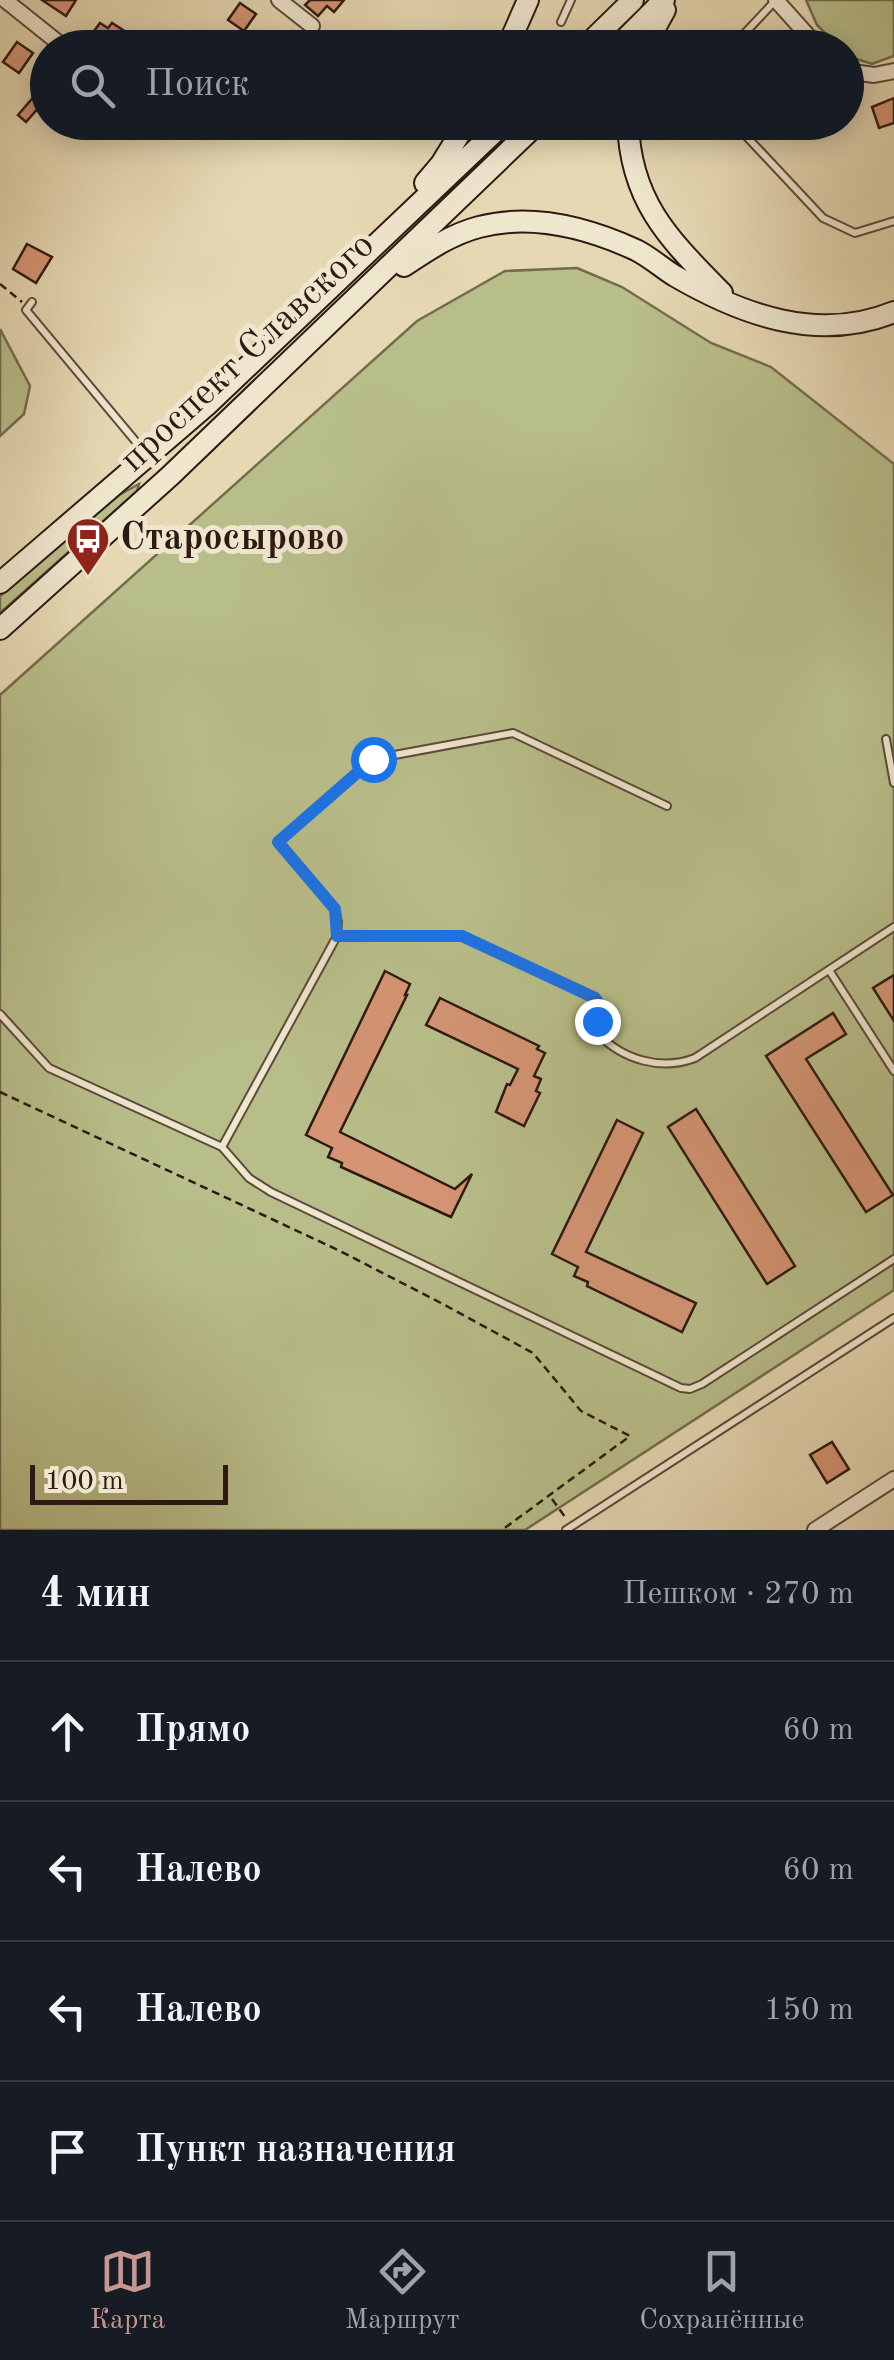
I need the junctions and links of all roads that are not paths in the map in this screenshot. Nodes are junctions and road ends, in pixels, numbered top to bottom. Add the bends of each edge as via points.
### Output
1 (5, 0) edge
2 (278, 0) edge
3 (528, 0) edge
4 (571, 0) edge
5 (634, 0) edge
6 (668, 0) edge
7 (776, 0) edge
8 (560, 22) dead end
9 (312, 26) dead end
10 (42, 30) edge
11 (515, 30) edge
12 (603, 30) edge
13 (636, 30) edge
14 (653, 30) edge
15 (748, 30) edge
16 (803, 30) edge
17 (894, 71) edge
18 (864, 73) edge
19 (456, 140) edge
20 (486, 140) edge
21 (520, 140) edge
22 (630, 140) edge
23 (750, 140) edge
24 (894, 221) edge
25 (345, 275) junction
26 (361, 295) junction
27 (30, 305) road end
28 (734, 305) junction
29 (894, 312) edge
30 (148, 457) junction
31 (0, 584) edge
32 (0, 628) edge
33 (886, 739) dead end
34 (894, 783) edge
35 (667, 806) dead end
36 (894, 927) edge
37 (337, 936) junction
38 (829, 970) junction
39 (0, 1014) edge
40 (894, 1071) edge
41 (222, 1147) junction
42 (894, 1259) edge
43 (894, 1318) edge
44 (894, 1479) edge
45 (571, 1529) edge
46 (814, 1530) edge

1 - 10 street
2 - 9 street
3 - 11 main road
4 - 8 lane
5 - 12 main road
6 - 13 main road
6 - 14 main road
7 - 15 lane
7 - 16 street
17 - 18 street
19 - 25 main road
20 - 25 main road, проспект Славского
21 - 26 main road, проспект Славского
22 - 28 main road via 649,209
23 - 24 lane via 823,218 855,233
25 - 30 main road, проспект Славского
26 - 28 main road via 440,242 520,221 557,223 638,251
26 - 32 main road, проспект Славского
27 - 30 lane via 26,310
28 - 29 main road via 770,319 824,326
30 - 31 main road, проспект Славского
33 - 34 lane
35 - 37 lane via 513,733 373,759 278,842 335,909
36 - 38 lane
37 - 38 lane via 462,936 595,998 602,1008 597,1033 653,1065 695,1058
37 - 41 lane
38 - 40 lane
39 - 41 lane via 49,1068
41 - 42 lane via 272,1192 681,1388 702,1384
43 - 45 lane
44 - 46 street

